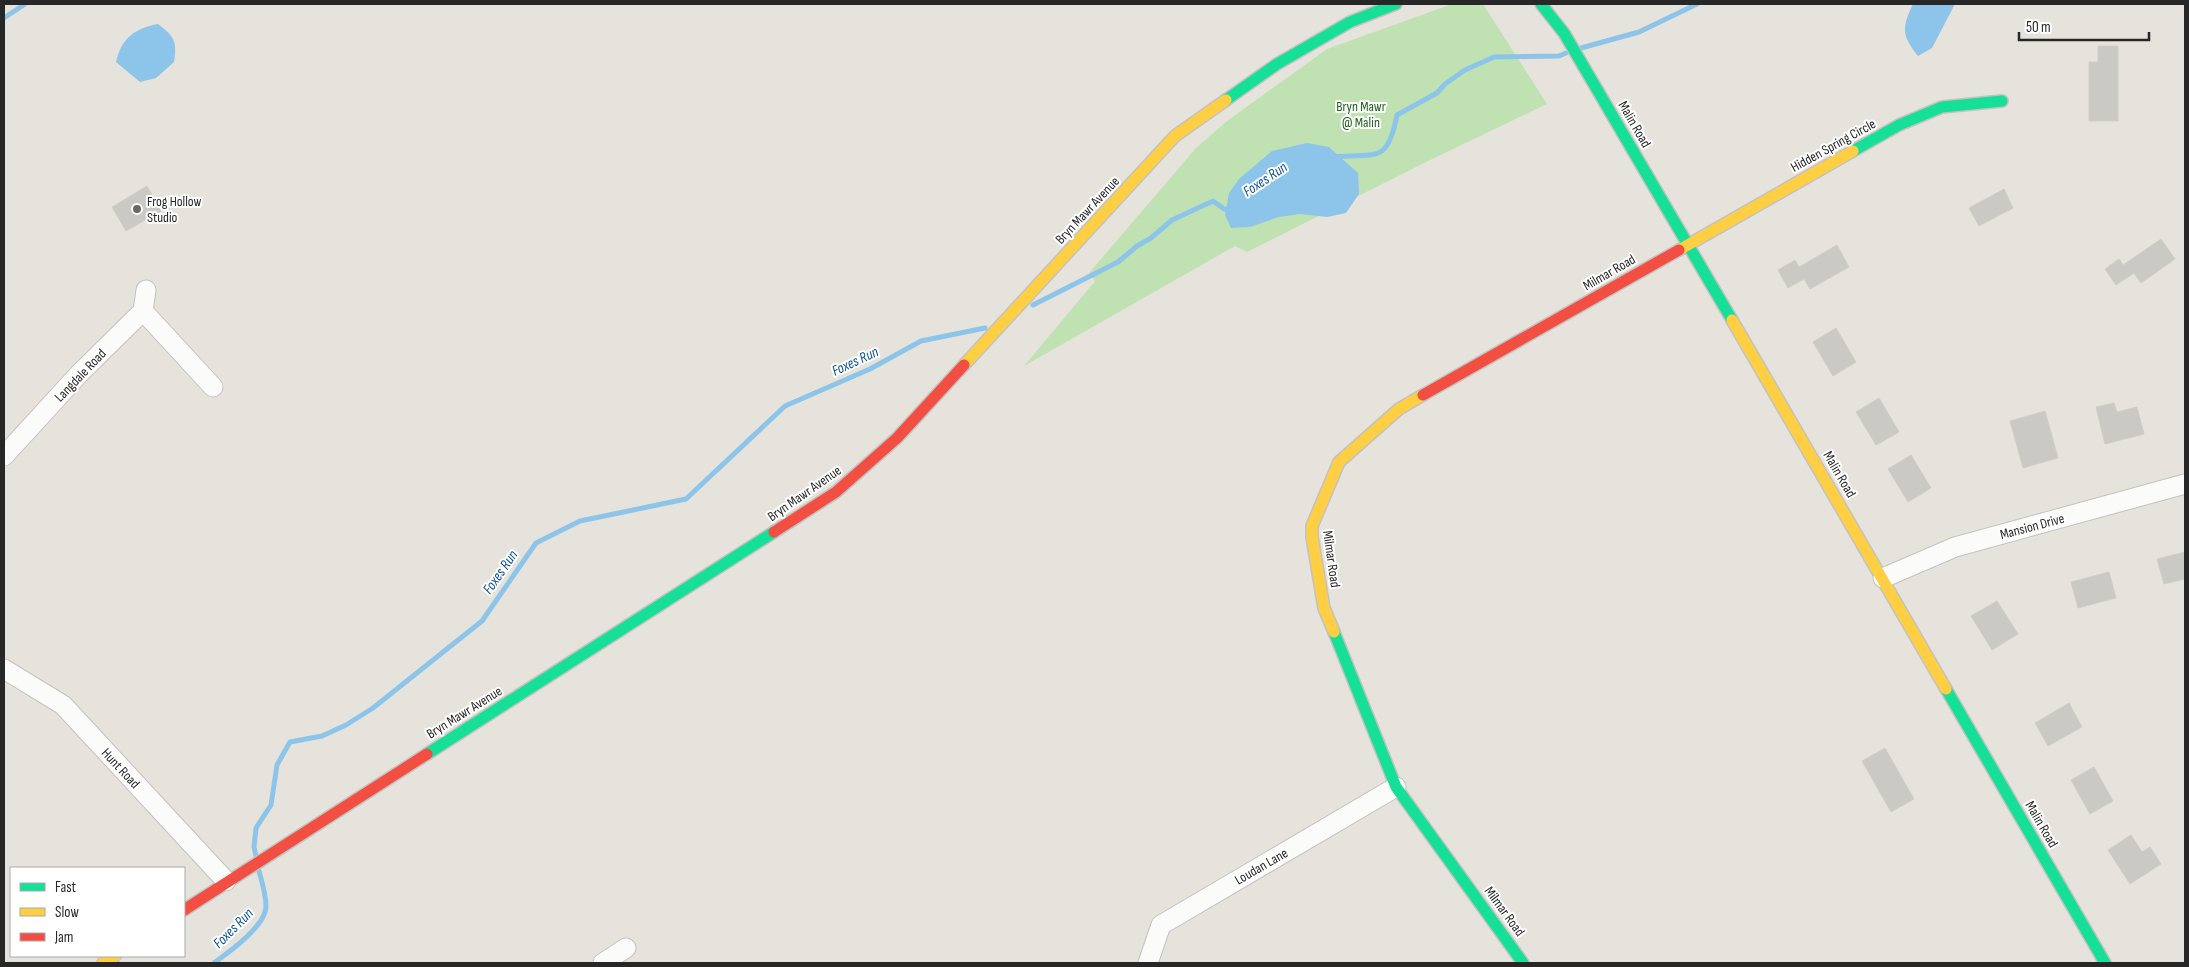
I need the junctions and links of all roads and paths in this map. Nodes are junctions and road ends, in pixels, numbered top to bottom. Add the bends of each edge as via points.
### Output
1 (1396, 4) edge
2 (1540, 4) edge
3 (2002, 101) dead end
4 (1688, 244) junction
5 (146, 290) dead end
6 (144, 311) junction
7 (212, 387) dead end
8 (4, 456) edge
9 (2185, 484) edge
10 (1883, 578) junction
11 (4, 669) edge
12 (1396, 787) junction
13 (226, 881) junction
14 (185, 909) edge
15 (626, 948) dead end
16 (603, 963) edge
17 (1148, 963) edge
18 (1523, 963) edge
19 (2105, 963) edge

1 - 13 street, Bryn Mawr Avenue via 1350,22 1277,64 1175,136 897,438 836,492
2 - 4 street, Malin Road via 1568,41
3 - 4 street, Hidden Spring Circle via 1942,107 1898,125
4 - 10 street, Malin Road
4 - 12 street, Milmar Road via 1399,409 1339,462 1312,526 1324,608
5 - 6 street
6 - 7 street
6 - 8 street, Langdale Road via 79,374
9 - 10 street, Mansion Drive via 1955,548
10 - 19 street, Malin Road
11 - 13 street, Hunt Road via 63,705
12 - 17 street, Loudan Lane via 1161,925
12 - 18 street, Milmar Road
13 - 14 street, Bryn Mawr Avenue
15 - 16 street

